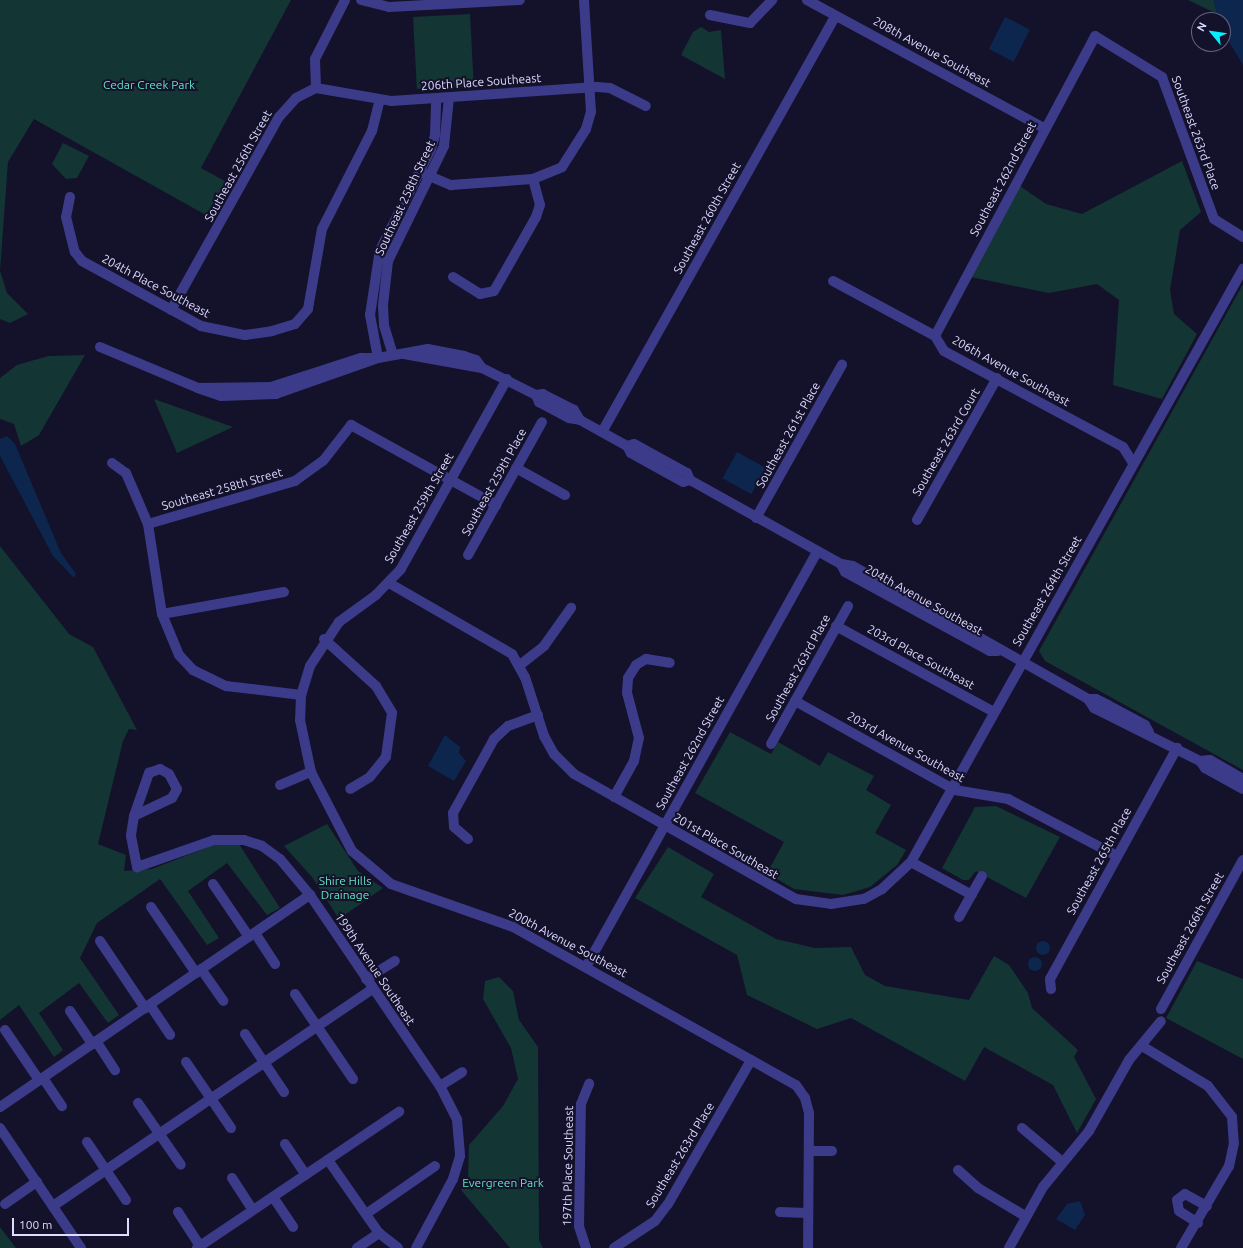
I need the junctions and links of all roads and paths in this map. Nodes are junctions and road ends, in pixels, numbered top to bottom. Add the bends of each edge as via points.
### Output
1 (345, 0) edge
2 (361, 0) edge
3 (520, 0) edge
4 (584, 0) edge
5 (772, 0) edge
6 (807, 0) edge
7 (710, 15) dead end
8 (835, 16) junction
9 (1095, 36) joint
10 (316, 88) junction
11 (591, 88) junction
12 (436, 98) junction
13 (449, 98) junction
14 (380, 100) junction
15 (646, 106) dead end
16 (1044, 128) junction
17 (425, 174) junction
18 (533, 179) junction
19 (70, 198) dead end
20 (1242, 236) edge
21 (1243, 269) edge
22 (453, 277) dead end
23 (833, 281) dead end
24 (171, 310) junction
25 (935, 336) junction
26 (100, 347) dead end
27 (393, 355) junction
28 (378, 358) junction
29 (842, 365) dead end
30 (997, 378) junction
31 (507, 379) junction
32 (542, 422) dead end
33 (602, 432) junction
34 (112, 463) dead end
35 (1133, 463) junction
36 (516, 468) junction
37 (451, 479) junction
38 (565, 495) dead end
39 (496, 505) junction
40 (756, 518) junction
41 (917, 520) dead end
42 (148, 524) junction
43 (817, 552) junction
44 (468, 555) dead end
45 (389, 583) junction
46 (284, 592) dead end
47 (848, 606) dead end
48 (571, 608) dead end
49 (162, 614) junction
50 (836, 626) junction
51 (324, 639) junction
52 (670, 663) dead end
53 (1020, 663) junction
54 (520, 665) junction
55 (301, 695) junction
56 (795, 701) junction
57 (992, 711) junction
58 (538, 716) junction
59 (771, 744) dead end
60 (1177, 748) junction
61 (1200, 761) junction
62 (311, 772) junction
63 (1243, 779) edge
64 (280, 785) dead end
65 (952, 788) junction
66 (350, 789) dead end
67 (1243, 789) edge
68 (614, 796) junction
69 (134, 816) junction
70 (665, 826) junction
71 (468, 839) dead end
72 (1117, 856) junction
73 (1243, 860) edge
74 (911, 862) junction
75 (982, 876) dead end
76 (213, 884) dead end
77 (310, 895) junction
78 (972, 895) junction
79 (851, 902) joint
80 (151, 907) dead end
81 (959, 917) dead end
82 (252, 935) junction
83 (100, 941) dead end
84 (395, 961) dead end
85 (275, 964) dead end
86 (586, 967) junction
87 (199, 971) junction
88 (366, 979) junction
89 (372, 989) junction
90 (1051, 990) dead end
91 (295, 994) dead end
92 (223, 1001) dead end
93 (147, 1006) junction
94 (1161, 1009) dead end
95 (70, 1012) dead end
96 (1161, 1021) dead end
97 (317, 1026) junction
98 (5, 1030) dead end
99 (245, 1034) dead end
100 (170, 1035) dead end
101 (94, 1043) junction
102 (1142, 1046) junction
103 (750, 1060) junction
104 (186, 1062) dead end
105 (264, 1063) junction
106 (115, 1070) dead end
107 (462, 1072) dead end
108 (41, 1079) junction
109 (352, 1079) dead end
110 (588, 1084) dead end
111 (440, 1086) junction
112 (284, 1092) dead end
113 (211, 1098) junction
114 (138, 1103) dead end
115 (62, 1106) dead end
116 (0, 1107) edge
117 (400, 1112) dead end
118 (0, 1128) edge
119 (232, 1128) dead end
120 (1022, 1128) dead end
121 (159, 1134) junction
122 (87, 1142) dead end
123 (285, 1144) dead end
124 (809, 1151) junction
125 (832, 1151) dead end
126 (328, 1160) junction
127 (1061, 1161) junction
128 (181, 1165) dead end
129 (435, 1166) dead end
130 (106, 1170) junction
131 (958, 1170) dead end
132 (306, 1175) junction
133 (232, 1178) dead end
134 (37, 1182) junction
135 (273, 1197) junction
136 (126, 1200) dead end
137 (5, 1204) dead end
138 (53, 1206) junction
139 (1207, 1206) junction
140 (253, 1210) junction
141 (178, 1212) dead end
142 (780, 1212) dead end
143 (807, 1213) junction
144 (366, 1214) junction
145 (1025, 1216) junction
146 (1198, 1223) junction
147 (293, 1227) dead end
148 (379, 1233) junction
149 (199, 1247) edge
150 (81, 1248) edge
151 (357, 1248) edge
152 (398, 1248) edge
153 (416, 1248) edge
154 (586, 1248) edge
155 (614, 1248) edge
156 (808, 1248) edge
157 (1009, 1248) edge
158 (1181, 1248) edge

1 - 10 street via 315,59
2 - 3 street via 389,7
4 - 11 street
5 - 7 street via 750,23
6 - 8 street, 208th Avenue Southeast
8 - 16 street, 208th Avenue Southeast
8 - 33 street, Southeast 260th Street
9 - 16 street, Southeast 262nd Street
9 - 20 street, Southeast 263rd Place via 1162,77 1214,219
10 - 14 street, 206th Place Southeast
10 - 24 street, Southeast 256th Street via 296,98 279,117
11 - 13 street, 206th Place Southeast
11 - 15 street, 206th Place Southeast via 610,88
11 - 18 street via 589,120 567,161 552,174
12 - 13 street, 206th Place Southeast
12 - 14 street, 206th Place Southeast
12 - 17 street, Southeast 258th Street via 435,135
13 - 17 street, Southeast 258th Street via 447,134
14 - 24 street, 204th Place Southeast via 372,130 322,229 305,314 295,324 245,336 201,326
16 - 25 street, Southeast 262nd Street
17 - 18 street via 451,185
17 - 27 street, Southeast 258th Street via 388,261 383,311
17 - 28 street, Southeast 258th Street via 387,234 375,268 370,315
18 - 22 street via 540,205 536,217 494,291 480,294
19 - 24 street, 204th Place Southeast via 66,217 75,252 82,261
21 - 35 street, Southeast 264th Street
23 - 25 street, 206th Avenue Southeast
25 - 30 street, 206th Avenue Southeast via 944,350
26 - 28 street, 204th Avenue Southeast via 220,396 276,394
27 - 28 street, 204th Avenue Southeast
27 - 31 street, 204th Avenue Southeast via 404,354 482,368
29 - 40 street, Southeast 261st Place
30 - 35 street, 206th Avenue Southeast via 1123,447
30 - 41 street, Southeast 263rd Court
31 - 33 street, 204th Avenue Southeast via 536,395 540,402
31 - 37 street, Southeast 259th Street
32 - 36 street, Southeast 259th Place
33 - 40 street, 204th Avenue Southeast via 627,446 634,444 687,473 690,480
34 - 42 street via 126,473
35 - 53 street, Southeast 264th Street
36 - 38 street
36 - 39 street, Southeast 259th Place
37 - 39 street
37 - 42 street, Southeast 258th Street via 351,425 322,461 295,481
37 - 45 street, Southeast 259th Street via 410,555
39 - 44 street, Southeast 259th Place
40 - 43 street, 204th Avenue Southeast
42 - 49 street
43 - 53 street, 204th Avenue Southeast via 841,564 853,566 994,644 998,651
43 - 70 street, Southeast 262nd Street
45 - 51 street, Southeast 259th Street via 339,622
45 - 54 street via 502,647
46 - 49 street
47 - 50 street, Southeast 263rd Place
48 - 54 street via 544,646
49 - 55 street via 179,654 209,678 240,688
50 - 56 street, Southeast 263rd Place
50 - 57 street, 203rd Place Southeast
51 - 55 street, Southeast 259th Street via 310,666
51 - 66 street via 376,686 392,713 386,757 370,777
52 - 68 street via 646,659 636,664 628,678 627,693 640,738 634,761
53 - 57 street, Southeast 264th Street
53 - 60 street, 204th Avenue Southeast via 1088,699 1096,698 1146,725 1149,732
54 - 58 street, 201st Place Southeast
55 - 62 street, 200th Avenue Southeast via 304,750
56 - 59 street, Southeast 263rd Place
56 - 65 street, 203rd Avenue Southeast
57 - 65 street, Southeast 264th Street
58 - 68 street, 201st Place Southeast via 544,736 563,764
58 - 71 street via 508,726 494,738 453,814 454,827
60 - 61 street, 204th Avenue Southeast
60 - 72 street, Southeast 265th Place
61 - 63 street, 204th Avenue Southeast via 1210,760
61 - 67 street, 204th Avenue Southeast via 1205,768
62 - 64 street
62 - 86 street, 200th Avenue Southeast via 352,851 387,881 405,891 500,921
65 - 72 street, 203rd Avenue Southeast via 965,794 1020,804
65 - 74 street, Southeast 264th Street
68 - 70 street, 201st Place Southeast
69 - 69 street via 172,798 177,789 169,774 156,769 149,773
69 - 77 street, 199th Avenue Southeast via 131,836 137,867 214,840 244,840 262,846 280,859
70 - 79 street, 201st Place Southeast via 796,900 820,904
70 - 86 street, Southeast 262nd Street
72 - 90 street, Southeast 265th Place via 1050,979
73 - 94 street, Southeast 266th Street
74 - 78 street
74 - 79 street, Southeast 264th Street via 882,889
75 - 78 street
76 - 82 street
77 - 82 street
77 - 88 street, 199th Avenue Southeast
78 - 81 street
80 - 87 street
82 - 85 street
82 - 87 street
83 - 93 street
84 - 88 street
86 - 103 street, 200th Avenue Southeast
87 - 92 street
87 - 93 street
88 - 89 street, 199th Avenue Southeast
89 - 97 street
89 - 111 street, 199th Avenue Southeast
91 - 97 street
93 - 100 street
93 - 101 street
95 - 101 street
96 - 102 street
97 - 105 street
97 - 109 street
98 - 108 street
99 - 105 street
101 - 106 street
101 - 108 street
102 - 127 street via 1129,1060 1089,1131
102 - 139 street via 1208,1086 1226,1106 1234,1126 1229,1166
103 - 124 street, 200th Avenue Southeast via 796,1085 805,1098
103 - 155 street, Southeast 263rd Place via 668,1204 655,1221
104 - 113 street
105 - 112 street
105 - 113 street
107 - 111 street
108 - 115 street
108 - 116 street
110 - 154 street, 197th Place Southeast via 581,1104 579,1218 579,1233
111 - 153 street, 199th Avenue Southeast via 460,1133 460,1156 453,1179
113 - 119 street
113 - 121 street
114 - 121 street
117 - 126 street
118 - 134 street
120 - 127 street
121 - 128 street
121 - 130 street
122 - 130 street
123 - 132 street
124 - 125 street
124 - 143 street
126 - 132 street
126 - 144 street
127 - 145 street
129 - 144 street
130 - 136 street
130 - 138 street
131 - 145 street via 978,1188
132 - 135 street
133 - 140 street
134 - 137 street
134 - 138 street
135 - 140 street
135 - 147 street
138 - 150 street
139 - 146 street
139 - 146 street via 1185,1194 1177,1200 1179,1211
140 - 149 street
141 - 149 street
142 - 143 street
143 - 156 street
144 - 148 street
145 - 157 street
146 - 158 street
148 - 151 street
148 - 152 street

